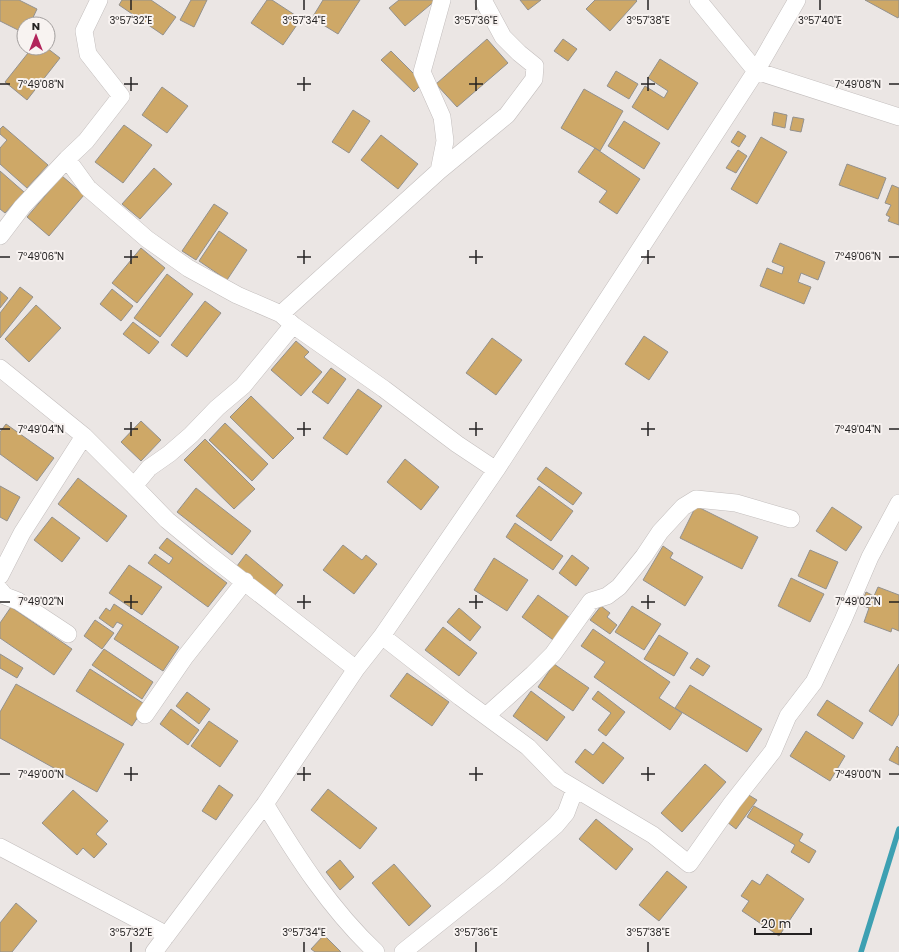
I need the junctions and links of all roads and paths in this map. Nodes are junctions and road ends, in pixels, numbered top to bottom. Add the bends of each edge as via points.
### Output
1 (99, 0) edge
2 (442, 0) edge
3 (483, 0) edge
4 (698, 0) edge
5 (797, 0) edge
6 (756, 71) junction
7 (899, 117) edge
8 (67, 160) junction
9 (439, 171) junction
10 (0, 236) edge
11 (287, 319) junction
12 (0, 368) edge
13 (84, 436) junction
14 (496, 470) junction
15 (134, 486) junction
16 (899, 503) edge
17 (790, 519) dead end
18 (0, 576) edge
19 (245, 582) junction
20 (0, 590) edge
21 (68, 634) dead end
22 (382, 636) junction
23 (356, 669) junction
24 (145, 715) dead end
25 (486, 716) junction
26 (575, 789) junction
27 (265, 804) junction
28 (0, 847) edge
29 (166, 936) junction
30 (154, 952) edge
31 (376, 952) edge
32 (403, 952) edge

1 - 8 street via 84,31 88,54 121,96 86,142
2 - 9 street via 422,72 442,117 445,141
3 - 9 street via 503,37 535,66 534,79 507,115
4 - 6 street
5 - 6 street
6 - 7 street
6 - 14 street
8 - 10 street via 22,207
8 - 11 street via 88,188 147,239 188,268 236,295
9 - 11 street
11 - 14 street
11 - 15 street via 243,386 191,435 149,468
12 - 13 street
13 - 15 street
13 - 18 street via 22,533
14 - 22 street
15 - 19 street via 167,520
16 - 26 street via 870,557 814,682 788,716 773,751 689,864 653,835
17 - 25 street via 736,503 696,499 683,507 660,532 619,587 607,596 591,601 553,654
19 - 23 street
19 - 24 street via 185,657
20 - 21 street via 5,596 18,601
22 - 23 street
22 - 25 street
23 - 27 street
25 - 26 street via 528,747 559,779
26 - 32 street via 566,813 556,825 498,876
27 - 29 street
27 - 31 street via 329,901
28 - 29 street
29 - 30 street

